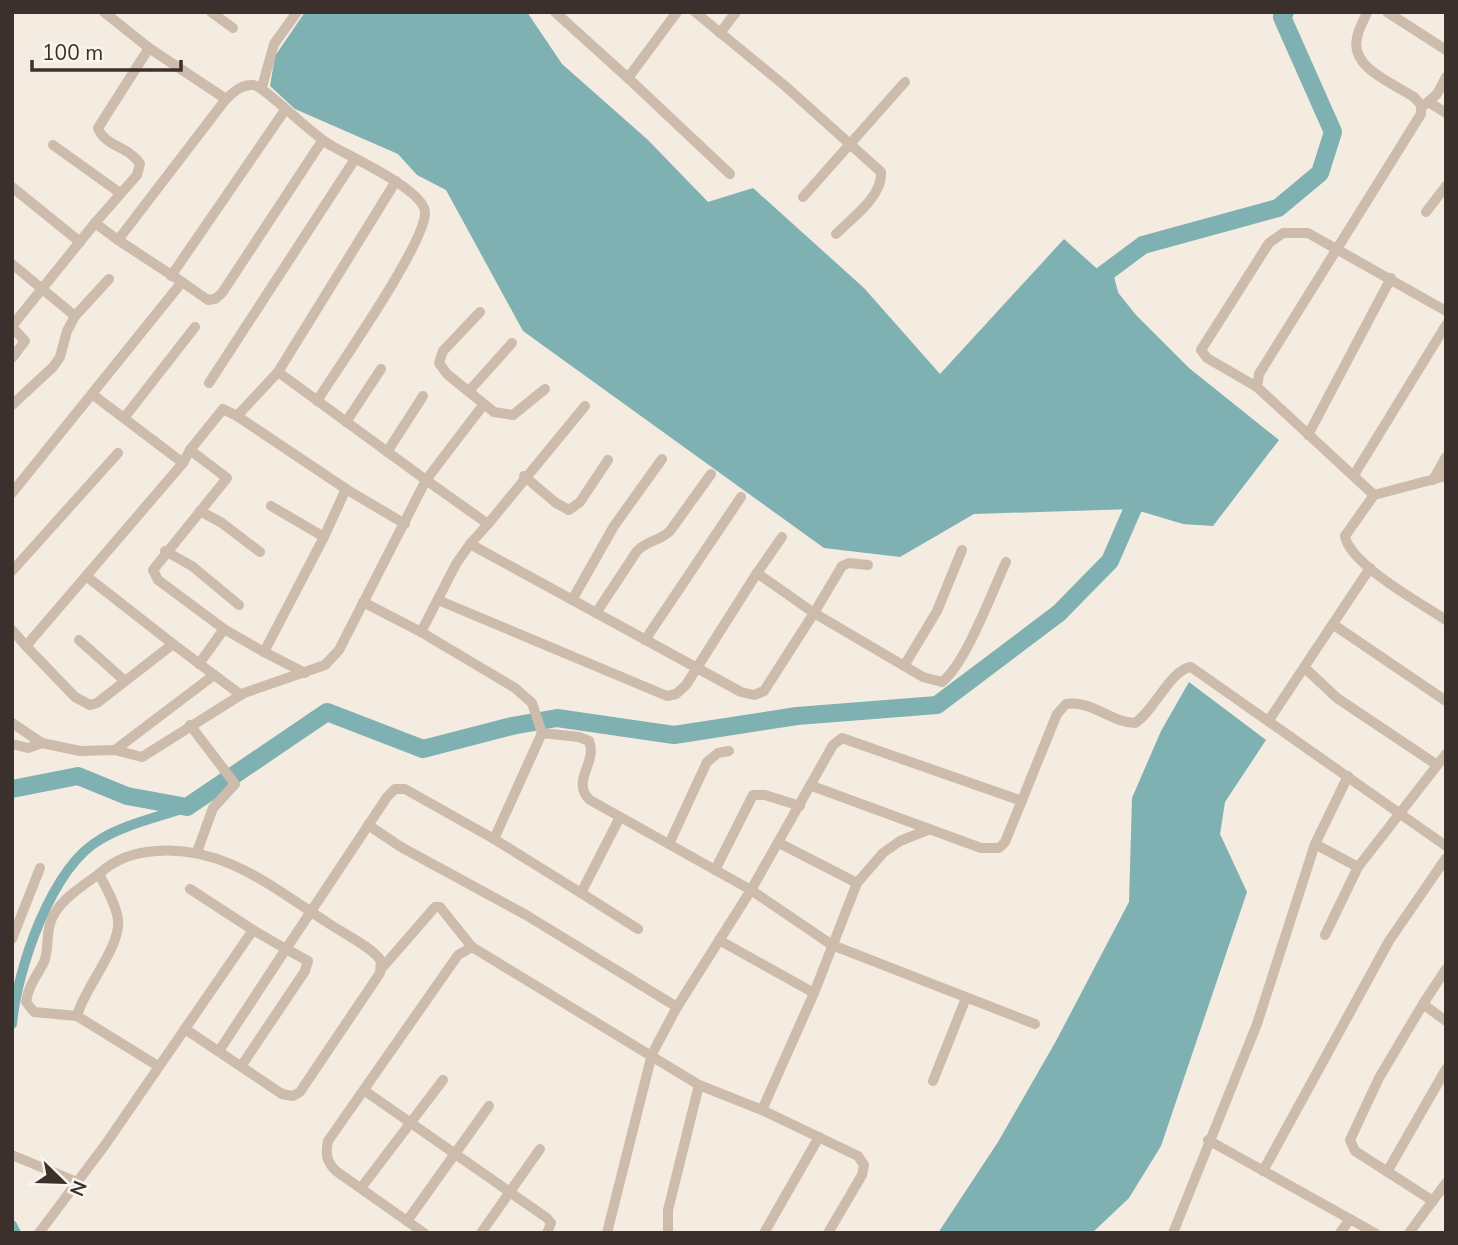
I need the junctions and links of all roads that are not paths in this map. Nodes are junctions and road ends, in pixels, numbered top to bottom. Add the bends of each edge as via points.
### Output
1 (104, 12) edge
2 (211, 12) edge
3 (297, 12) edge
4 (555, 12) edge
5 (677, 12) edge
6 (695, 12) edge
7 (736, 12) edge
8 (1367, 12) edge
9 (1387, 12) edge
10 (233, 28) dead end
11 (720, 33) junction
12 (149, 48) junction
13 (1446, 50) edge
14 (1446, 77) edge
15 (628, 78) junction
16 (905, 82) dead end
17 (262, 87) junction
18 (226, 99) junction
19 (1426, 106) junction
20 (285, 110) junction
21 (1446, 113) edge
22 (322, 141) junction
23 (851, 144) junction
24 (53, 145) dead end
25 (355, 159) junction
26 (730, 174) dead end
27 (396, 181) junction
28 (1446, 186) edge
29 (12, 187) edge
30 (120, 193) junction
31 (803, 197) dead end
32 (1426, 212) dead end
33 (95, 223) junction
34 (836, 234) dead end
35 (118, 240) junction
36 (79, 243) junction
37 (1338, 251) junction
38 (12, 264) edge
39 (172, 275) junction
40 (1391, 278) junction
41 (109, 279) dead end
42 (182, 282) junction
43 (43, 288) junction
44 (1446, 311) edge
45 (480, 312) dead end
46 (75, 316) junction
47 (1446, 325) edge
48 (12, 327) edge
49 (195, 327) dead end
50 (512, 343) dead end
51 (12, 358) edge
52 (381, 369) dead end
53 (278, 372) junction
54 (209, 383) dead end
55 (1257, 387) junction
56 (545, 389) dead end
57 (469, 391) junction
58 (92, 394) junction
59 (423, 396) dead end
60 (317, 401) junction
61 (484, 404) junction
62 (12, 405) edge
63 (585, 406) dead end
64 (237, 416) junction
65 (124, 418) junction
66 (346, 422) junction
67 (1308, 435) junction
68 (190, 450) junction
69 (387, 452) junction
70 (118, 453) dead end
71 (1446, 457) edge
72 (662, 458) dead end
73 (608, 460) dead end
74 (183, 463) junction
75 (711, 474) dead end
76 (1354, 475) junction
77 (524, 476) junction
78 (1446, 477) edge
79 (426, 480) junction
80 (1433, 480) junction
81 (13, 489) edge
82 (346, 489) junction
83 (1374, 495) junction
84 (741, 497) dead end
85 (271, 506) dead end
86 (200, 512) junction
87 (405, 524) junction
88 (488, 524) junction
89 (324, 537) junction
90 (782, 537) dead end
91 (470, 544) junction
92 (962, 550) dead end
93 (165, 551) junction
94 (260, 552) dead end
95 (1006, 562) dead end
96 (868, 565) dead end
97 (1370, 568) junction
98 (12, 571) edge
99 (757, 572) junction
100 (86, 576) junction
101 (438, 600) junction
102 (572, 600) junction
103 (363, 602) junction
104 (239, 604) dead end
105 (596, 613) junction
106 (814, 613) junction
107 (1446, 620) edge
108 (1334, 625) junction
109 (224, 629) junction
110 (12, 630) edge
111 (421, 632) junction
112 (79, 640) dead end
113 (645, 640) junction
114 (173, 644) junction
115 (26, 646) junction
116 (264, 652) junction
117 (199, 664) junction
118 (904, 666) junction
119 (696, 667) junction
120 (1305, 668) junction
121 (305, 673) junction
122 (214, 675) junction
123 (125, 681) junction
124 (241, 695) junction
125 (1446, 701) edge
126 (1269, 720) junction
127 (12, 723) edge
128 (190, 725) junction
129 (542, 730) junction
130 (43, 743) junction
131 (12, 744) edge
132 (115, 750) junction
133 (729, 751) dead end
134 (1446, 754) edge
135 (1437, 765) junction
136 (1348, 776) junction
137 (812, 786) junction
138 (1022, 801) junction
139 (800, 806) junction
140 (1401, 814) junction
141 (620, 817) junction
142 (368, 825) junction
143 (930, 830) junction
144 (494, 839) junction
145 (779, 843) junction
146 (669, 844) junction
147 (1315, 844) junction
148 (1446, 846) edge
149 (197, 852) junction
150 (1446, 858) edge
151 (1358, 867) junction
152 (40, 869) dead end
153 (715, 870) junction
154 (99, 874) junction
155 (857, 883) junction
156 (190, 889) dead end
157 (751, 890) junction
158 (582, 893) junction
159 (310, 912) junction
160 (14, 922) edge
161 (638, 929) dead end
162 (253, 930) junction
163 (1325, 935) dead end
164 (12, 939) edge
165 (719, 940) junction
166 (832, 945) junction
167 (472, 947) junction
168 (286, 949) junction
169 (382, 968) junction
170 (1446, 970) edge
171 (814, 993) junction
172 (966, 998) junction
173 (1423, 1004) junction
174 (677, 1007) junction
175 (77, 1016) junction
176 (1446, 1021) edge
177 (1035, 1024) dead end
178 (185, 1029) junction
179 (219, 1051) junction
180 (652, 1055) junction
181 (242, 1065) junction
182 (158, 1066) junction
183 (1446, 1069) edge
184 (443, 1080) dead end
185 (933, 1081) dead end
186 (699, 1085) junction
187 (365, 1091) junction
188 (489, 1107) dead end
189 (762, 1110) junction
190 (411, 1124) junction
191 (820, 1137) junction
192 (1208, 1140) junction
193 (540, 1149) dead end
194 (455, 1154) junction
195 (12, 1155) edge
196 (1263, 1171) junction
197 (1387, 1172) junction
198 (77, 1182) junction
199 (1446, 1183) edge
200 (361, 1188) junction
201 (509, 1194) junction
202 (1433, 1201) junction
203 (1350, 1219) junction
204 (407, 1221) junction
205 (39, 1233) edge
206 (424, 1233) edge
207 (481, 1233) edge
208 (547, 1233) edge
209 (607, 1233) edge
210 (668, 1233) edge
211 (764, 1233) edge
212 (828, 1233) edge
213 (1172, 1233) edge
214 (1340, 1233) edge
215 (1375, 1233) edge
216 (1409, 1233) edge

1 - 12 street
2 - 10 street
3 - 17 street via 274,44
4 - 15 street
5 - 15 street
6 - 11 street
7 - 11 street
8 - 19 street via 1355,48 1360,61
9 - 13 street
11 - 23 street
12 - 18 street
12 - 30 street via 98,128 140,164 137,175
14 - 19 street
15 - 26 street
16 - 23 street
17 - 18 street via 240,87
17 - 20 street
18 - 35 street
19 - 21 street
19 - 37 street
20 - 22 street
20 - 39 street
22 - 25 street
22 - 42 street via 222,293 208,300
23 - 31 street
23 - 34 street via 876,166 882,180
24 - 30 street
25 - 27 street
25 - 54 street
27 - 53 street
27 - 60 street via 421,201 423,226 388,291
28 - 32 street
29 - 36 street
30 - 33 street
33 - 35 street
33 - 36 street
35 - 39 street
36 - 43 street
37 - 40 street
37 - 55 street via 1259,374
37 - 55 street via 1308,233 1283,233 1269,243 1206,340 1201,350 1207,358
38 - 43 street
39 - 42 street
40 - 44 street
40 - 67 street
41 - 46 street
42 - 58 street
43 - 46 street
43 - 48 street
45 - 57 street via 443,351 439,363
46 - 62 street via 60,357
47 - 76 street
48 - 51 street via 25,341
49 - 65 street
50 - 57 street
52 - 66 street
53 - 60 street
53 - 64 street
55 - 67 street
56 - 61 street via 513,415 494,412
57 - 61 street
58 - 65 street
58 - 81 street
59 - 69 street
60 - 66 street
61 - 79 street
63 - 77 street
64 - 68 street via 223,409
64 - 82 street
65 - 74 street
66 - 69 street
67 - 76 street
68 - 74 street
68 - 86 street via 227,478
69 - 79 street
70 - 98 street
71 - 80 street
72 - 102 street via 614,526
73 - 77 street via 580,502 569,510
74 - 100 street
75 - 105 street via 665,537 637,551
76 - 83 street
77 - 88 street
78 - 80 street
79 - 87 street
79 - 88 street
80 - 83 street
82 - 87 street
82 - 89 street
83 - 97 street via 1345,536 1351,551
84 - 113 street
85 - 89 street
86 - 93 street
86 - 94 street
87 - 103 street
88 - 91 street
89 - 116 street
90 - 99 street
91 - 101 street
91 - 102 street
92 - 118 street via 937,611
93 - 104 street via 192,566
93 - 109 street via 155,564 154,575
95 - 118 street via 951,676 934,682
96 - 106 street via 842,566
97 - 107 street
97 - 108 street
99 - 106 street
99 - 119 street
100 - 114 street
100 - 115 street
101 - 111 street
101 - 119 street via 667,696 686,685
102 - 105 street
103 - 111 street
103 - 121 street via 332,660
105 - 113 street
106 - 118 street
106 - 119 street via 764,691 754,695 729,687
108 - 120 street
108 - 125 street
109 - 116 street
109 - 117 street
110 - 115 street
111 - 129 street via 515,688 532,703
112 - 123 street
113 - 119 street
114 - 117 street
114 - 123 street
115 - 123 street via 83,703 97,703
116 - 121 street
117 - 122 street
120 - 126 street
120 - 135 street via 1337,698
121 - 124 street
122 - 124 street
122 - 132 street
124 - 128 street
126 - 136 street
126 - 138 street via 1191,667 1177,675 1135,723 1091,706 1066,704 1057,715
127 - 130 street
128 - 132 street via 142,757
128 - 149 street via 233,778 232,788 209,817
129 - 141 street via 589,741 592,748 581,784 583,792
129 - 144 street
130 - 131 street via 28,748
130 - 132 street via 80,751
133 - 146 street via 718,752 707,762
134 - 135 street
135 - 140 street
136 - 140 street
136 - 147 street
137 - 138 street via 833,745 842,738
137 - 139 street
137 - 143 street
138 - 143 street via 999,848 981,848
139 - 145 street
139 - 153 street via 765,794 753,795
140 - 148 street
140 - 151 street
141 - 146 street
141 - 158 street
142 - 144 street via 387,797 400,788
142 - 159 street
142 - 174 street
143 - 155 street via 883,853
144 - 158 street
145 - 155 street
145 - 157 street
146 - 153 street
147 - 151 street
147 - 192 street via 1257,1024
149 - 154 street via 139,852
149 - 159 street via 266,881
150 - 196 street via 1389,941
151 - 163 street
152 - 160 street
153 - 157 street
154 - 175 street via 119,924
154 - 175 street via 55,913 45,960 27,994 26,1002 34,1012
155 - 166 street
156 - 162 street
157 - 165 street
157 - 166 street
158 - 161 street
159 - 168 street
159 - 169 street via 379,956
160 - 164 street
162 - 168 street
162 - 178 street
165 - 171 street
165 - 174 street
166 - 171 street
166 - 172 street
167 - 169 street via 435,906
167 - 180 street
167 - 187 street via 458,955
168 - 179 street
168 - 181 street via 309,966
169 - 181 street via 300,1092 282,1094
170 - 173 street
171 - 189 street
172 - 177 street
172 - 185 street
173 - 176 street
173 - 197 street via 1351,1134 1355,1151
174 - 180 street
175 - 182 street
178 - 179 street
178 - 182 street
179 - 181 street
180 - 186 street
180 - 209 street
182 - 198 street
183 - 197 street
184 - 190 street
186 - 189 street
186 - 210 street via 668,1210
187 - 190 street
187 - 200 street via 326,1151 328,1163
188 - 194 street
189 - 191 street
190 - 194 street
190 - 200 street
191 - 211 street
191 - 212 street via 858,1156 864,1165
192 - 196 street
192 - 213 street
193 - 201 street
194 - 201 street
194 - 204 street
195 - 198 street
196 - 203 street
197 - 202 street
198 - 205 street
199 - 202 street
200 - 204 street
201 - 207 street
201 - 208 street via 547,1218 551,1223
202 - 216 street
203 - 214 street
203 - 215 street
204 - 206 street

